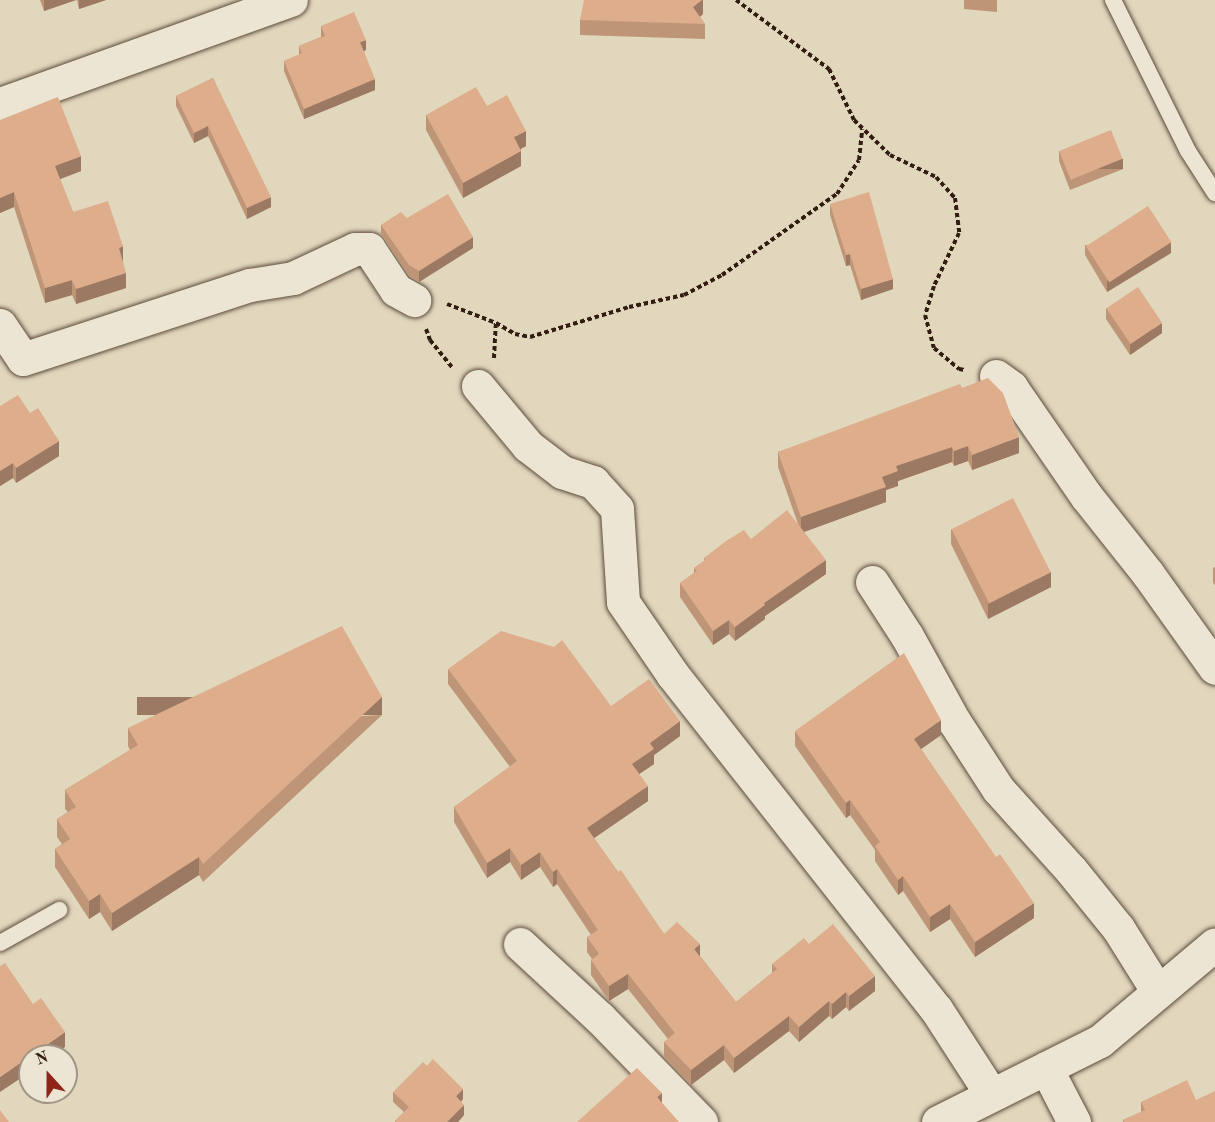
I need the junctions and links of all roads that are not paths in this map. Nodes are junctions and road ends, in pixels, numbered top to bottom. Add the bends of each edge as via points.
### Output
1 (291, 0) edge
2 (1113, 0) edge
3 (0, 104) edge
4 (1215, 193) edge
5 (414, 300) road end
6 (0, 325) edge
7 (996, 376) road end
8 (478, 386) road end
9 (872, 582) dead end
10 (1215, 668) edge
11 (59, 910) dead end
12 (0, 943) edge
13 (520, 944) dead end
14 (1215, 944) edge
15 (1158, 992) junction
16 (1046, 1068) junction
17 (991, 1094) junction
18 (701, 1122) edge
19 (938, 1122) edge
20 (1074, 1122) edge

1 - 3 street
2 - 4 lane via 1188,151
5 - 6 street via 396,290 369,249 356,249 293,278 250,285 23,359
7 - 10 street via 1011,387 1087,497
8 - 17 street via 528,446 562,472 593,482 617,509 623,602 673,675 936,1010
9 - 15 street via 998,789 1118,928
11 - 12 lane
13 - 18 street via 600,1018
14 - 15 street
15 - 16 street via 1101,1041
16 - 17 street
16 - 20 street
17 - 19 street

